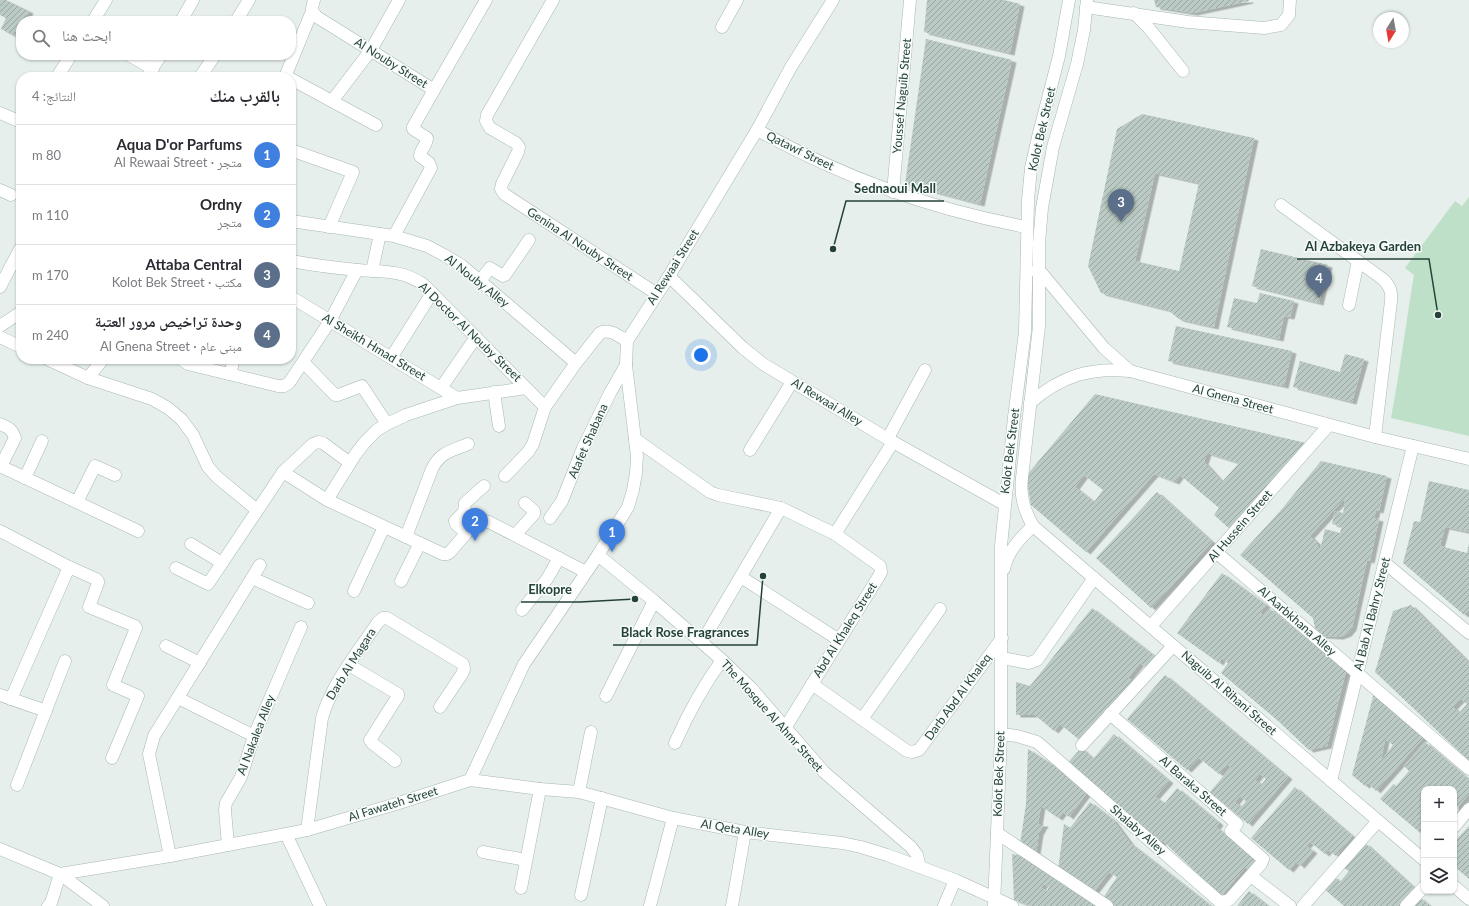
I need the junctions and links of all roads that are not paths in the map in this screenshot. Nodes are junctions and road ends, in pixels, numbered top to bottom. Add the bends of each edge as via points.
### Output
1 (106, 0) edge
2 (193, 0) edge
3 (249, 0) edge
4 (399, 0) edge
5 (486, 0) edge
6 (553, 0) edge
7 (737, 0) edge
8 (833, 0) edge
9 (910, 0) edge
10 (1069, 0) edge
11 (1290, 0) edge
12 (1086, 3) edge
13 (313, 5) edge
14 (1134, 13) junction
15 (96, 16) edge
16 (184, 16) edge
17 (239, 16) edge
18 (722, 28) dead end
19 (296, 50) edge
20 (371, 50) junction
21 (68, 60) edge
22 (135, 60) edge
23 (158, 60) edge
24 (212, 60) edge
25 (292, 60) edge
26 (1183, 71) dead end
27 (60, 72) edge
28 (149, 72) edge
29 (151, 72) edge
30 (203, 72) edge
31 (288, 72) edge
32 (296, 82) edge
33 (434, 90) junction
34 (332, 101) junction
35 (1, 114) edge
36 (16, 120) edge
37 (376, 125) dead end
38 (757, 130) junction
39 (296, 152) edge
40 (893, 192) junction
41 (1281, 205) dead end
42 (296, 222) edge
43 (329, 227) junction
44 (1026, 227) junction
45 (380, 234) junction
46 (394, 236) junction
47 (529, 240) dead end
48 (16, 257) edge
49 (1358, 261) junction
50 (296, 263) edge
51 (357, 270) junction
52 (1039, 270) junction
53 (372, 271) junction
54 (1025, 271) junction
55 (669, 276) junction
56 (480, 281) junction
57 (0, 287) edge
58 (432, 293) junction
59 (657, 294) junction
60 (296, 300) edge
61 (1348, 305) dead end
62 (16, 315) edge
63 (330, 321) junction
64 (0, 326) edge
65 (0, 337) edge
66 (476, 337) junction
67 (627, 341) junction
68 (16, 345) edge
69 (391, 358) junction
70 (303, 362) junction
71 (576, 363) junction
72 (58, 364) edge
73 (99, 364) edge
74 (188, 364) edge
75 (233, 364) edge
76 (626, 365) junction
77 (925, 370) dead end
78 (1130, 371) junction
79 (230, 374) junction
80 (88, 378) junction
81 (792, 382) junction
82 (441, 388) junction
83 (526, 388) junction
84 (494, 392) junction
85 (458, 398) junction
86 (1030, 403) junction
87 (545, 407) junction
88 (0, 424) edge
89 (387, 424) junction
90 (1329, 425) junction
91 (499, 426) dead end
92 (1375, 438) junction
93 (635, 439) junction
94 (890, 440) junction
95 (42, 441) dead end
96 (468, 444) dead end
97 (1413, 446) junction
98 (750, 450) dead end
99 (1469, 459) edge
100 (350, 463) junction
101 (0, 466) edge
102 (283, 472) junction
103 (115, 475) dead end
104 (505, 476) dead end
105 (25, 478) junction
106 (484, 486) dead end
107 (327, 500) junction
108 (77, 502) junction
109 (525, 503) dead end
110 (1004, 504) junction
111 (781, 508) junction
112 (257, 510) junction
113 (550, 518) dead end
114 (1033, 526) junction
115 (384, 527) junction
116 (0, 531) edge
117 (138, 531) dead end
118 (466, 533) junction
119 (835, 534) junction
120 (515, 535) junction
121 (406, 537) junction
122 (191, 544) dead end
123 (420, 544) junction
124 (1216, 552) junction
125 (598, 555) junction
126 (559, 558) junction
127 (222, 563) junction
128 (1385, 563) junction
129 (260, 565) dead end
130 (69, 567) junction
131 (176, 568) dead end
132 (586, 572) junction
133 (740, 576) junction
134 (1001, 577) junction
135 (252, 578) junction
136 (1094, 578) junction
137 (401, 581) dead end
138 (354, 591) dead end
139 (654, 601) junction
140 (308, 603) dead end
141 (940, 609) dead end
142 (522, 610) dead end
143 (1151, 626) junction
144 (300, 627) dead end
145 (1469, 633) edge
146 (1002, 638) junction
147 (839, 640) junction
148 (702, 642) junction
149 (166, 646) dead end
150 (1173, 646) junction
151 (1002, 658) junction
152 (722, 660) junction
153 (65, 661) dead end
154 (200, 663) junction
155 (349, 665) junction
156 (1357, 673) junction
157 (812, 684) junction
158 (606, 696) dead end
159 (5, 697) edge
160 (178, 698) junction
161 (440, 707) dead end
162 (46, 711) junction
163 (1110, 714) junction
164 (862, 719) junction
165 (785, 728) junction
166 (591, 732) dead end
167 (1000, 734) junction
168 (254, 736) junction
169 (675, 743) dead end
170 (1082, 745) dead end
171 (112, 758) dead end
172 (396, 761) dead end
173 (1469, 769) edge
174 (470, 780) junction
175 (1331, 781) junction
176 (17, 785) dead end
177 (540, 789) junction
178 (579, 792) junction
179 (602, 798) junction
180 (1469, 809) edge
181 (673, 818) junction
182 (1378, 821) junction
183 (1457, 823) edge
184 (307, 830) junction
185 (745, 832) junction
186 (997, 833) junction
187 (286, 834) junction
188 (228, 845) junction
189 (0, 849) edge
190 (483, 852) dead end
191 (170, 856) junction
192 (1422, 858) edge
193 (1263, 859) joint
194 (526, 860) junction
195 (920, 867) junction
196 (60, 874) junction
197 (1251, 876) junction
198 (955, 880) junction
199 (521, 888) dead end
200 (1457, 889) edge
201 (1421, 890) edge
202 (581, 895) dead end
203 (1469, 899) edge
204 (995, 902) edge
205 (48, 906) edge
206 (103, 906) edge
207 (320, 906) edge
208 (650, 906) edge
209 (732, 906) edge
210 (944, 906) edge
211 (1012, 906) edge
212 (1107, 906) edge
213 (1290, 906) edge
214 (1303, 906) edge
215 (1406, 906) edge

1 - 15 street
2 - 16 street
3 - 17 street
4 - 20 street
5 - 33 street
6 - 59 street, Genina Al Nouby Street via 487,115 486,121 490,128 516,143 518,147 502,184 504,194
7 - 18 street
8 - 38 street, Al Rewaai Street via 791,67
9 - 40 street, Youssef Naguib Street
10 - 44 street, Kolot Bek Street via 1059,56 1031,168
11 - 14 street via 1289,15 1281,25 1264,28 1188,22
12 - 14 street
12 - 52 street, Kolot Bek Street via 1077,64 1046,177 1039,243
13 - 19 street
13 - 20 street, Al Nouby Street via 316,17
14 - 26 street
20 - 33 street, Al Nouby Street
20 - 34 street
21 - 27 street
22 - 28 street
23 - 29 street
24 - 30 street
25 - 31 street
32 - 34 street
33 - 46 street, Al Nouby Street via 413,127 427,138 420,156 430,163 431,168
34 - 37 street
35 - 36 street
38 - 40 street, Qatawf Street via 823,164
38 - 55 street, Al Rewaai Street
39 - 43 street via 353,172
40 - 44 street, Qatawf Street via 959,212
41 - 49 street
42 - 43 street, Al Nouby Alley
43 - 45 street, Al Nouby Alley
44 - 54 street, Kolot Bek Street
45 - 46 street, Al Nouby Alley
45 - 53 street
46 - 56 street, Al Nouby Alley via 427,246 461,265
47 - 56 street via 505,275 490,268
48 - 57 street
49 - 61 street
49 - 92 street via 1384,280 1392,293
50 - 51 street, Al Doctor Al Nouby Street
51 - 53 street, Al Doctor Al Nouby Street
51 - 63 street
52 - 54 street
52 - 78 street, Al Gnena Street via 1104,348
52 - 86 street, Kolot Bek Street via 1039,326
53 - 58 street, Al Doctor Al Nouby Street via 400,273 412,277
54 - 110 street, Kolot Bek Street via 1024,338
55 - 59 street, Al Rewaai Street
55 - 81 street, Al Rewaai Alley via 743,348
56 - 71 street, Al Nouby Alley
58 - 66 street, Al Doctor Al Nouby Street
58 - 69 street
59 - 67 street, Al Rewaai Street
60 - 63 street, Al Sheikh Hmad Street
62 - 64 street
63 - 69 street, Al Sheikh Hmad Street
63 - 70 street
65 - 68 street
66 - 82 street
66 - 83 street, Al Doctor Al Nouby Street
67 - 71 street via 604,330
67 - 76 street
69 - 82 street, Al Sheikh Hmad Street
70 - 79 street via 289,383 284,386
70 - 89 street via 335,394 362,386
71 - 87 street
72 - 80 street
73 - 80 street
74 - 79 street
75 - 79 street
76 - 93 street
76 - 113 street, Atafet Shabana via 583,448 562,501
77 - 94 street
78 - 86 street via 1099,370 1084,373 1055,384
78 - 90 street, Al Gnena Street
80 - 112 street via 152,399 168,408 182,420 193,435 208,467
81 - 94 street, Al Rewaai Alley
81 - 98 street
82 - 85 street, Al Sheikh Hmad Street
83 - 84 street
83 - 87 street, Al Doctor Al Nouby Street
84 - 85 street
84 - 91 street
85 - 89 street
86 - 114 street, Kolot Bek Street via 1021,488 1024,508
87 - 104 street via 533,444
88 - 101 street via 9,428 15,438
89 - 100 street via 365,442
90 - 92 street, Al Gnena Street
90 - 124 street, Al Hussein Street
92 - 97 street, Al Gnena Street
93 - 111 street, Abd Al Khaleq Street via 710,492
93 - 125 street via 636,473 628,507
94 - 110 street, Al Rewaai Alley
94 - 119 street
95 - 105 street
96 - 121 street via 436,460
97 - 99 street, Al Gnena Street
97 - 128 street, Al Bab Al Bahry Street
100 - 102 street via 318,442
100 - 107 street
101 - 105 street
102 - 107 street
102 - 112 street
103 - 108 street via 95,466
105 - 108 street
106 - 118 street via 465,503 464,512 455,521
107 - 115 street
108 - 117 street
109 - 120 street via 534,514
110 - 134 street, Kolot Bek Street
111 - 119 street, Abd Al Khaleq Street
111 - 133 street
112 - 127 street
114 - 134 street via 1016,544
114 - 136 street, Naguib Al Rihani Street
115 - 121 street
115 - 138 street
116 - 130 street
118 - 120 street via 475,523 483,521
118 - 123 street via 447,554
119 - 147 street, Abd Al Khaleq Street via 880,566 881,572
120 - 126 street
121 - 123 street
122 - 127 street
123 - 137 street
124 - 143 street, Al Hussein Street
124 - 156 street, Al Aarbkhana Alley
125 - 132 street
125 - 139 street, The Mosque Al Ahmr Street
126 - 132 street
126 - 142 street via 547,579
127 - 131 street via 208,584
128 - 145 street
128 - 156 street, Al Bab Al Bahry Street
129 - 135 street
130 - 159 street
130 - 171 street via 98,581 89,605 91,608 136,628 113,685 138,696
132 - 174 street via 524,664
133 - 147 street
133 - 148 street
134 - 146 street, Kolot Bek Street
135 - 140 street
135 - 154 street
136 - 143 street, Naguib Al Rihani Street
136 - 151 street via 1036,660 1029,664
139 - 148 street, The Mosque Al Ahmr Street
139 - 158 street
141 - 164 street
143 - 150 street, Naguib Al Rihani Street
144 - 168 street, Al Nakalea Alley
146 - 151 street, Kolot Bek Street
146 - 164 street, Darb Abd Al Khaleq via 919,750 907,751
147 - 157 street, Abd Al Khaleq Street
148 - 152 street, The Mosque Al Ahmr Street
149 - 154 street
150 - 163 street
150 - 175 street, Naguib Al Rihani Street
151 - 167 street, Kolot Bek Street
152 - 165 street, The Mosque Al Ahmr Street via 751,688
152 - 169 street via 689,712
153 - 162 street
154 - 160 street
155 - 161 street, Darb Al Magara via 378,622 388,618 463,664 462,674
155 - 172 street via 398,694 370,740
155 - 184 street, Darb Al Magara via 329,697 322,718
156 - 173 street, Al Aarbkhana Alley
156 - 175 street, Al Bab Al Bahry Street
157 - 164 street, Darb Abd Al Khaleq
157 - 165 street, Abd Al Khaleq Street
159 - 162 street
160 - 168 street
160 - 191 street via 154,736 149,754
162 - 176 street
163 - 170 street
163 - 193 street, Al Baraka Street via 1237,824 1231,831
165 - 195 street, The Mosque Al Ahmr Street via 824,772 911,847 917,855
166 - 178 street
167 - 186 street, Kolot Bek Street
167 - 197 street, Shalaby Alley via 1037,742 1220,902 1229,900
168 - 188 street, Al Nakalea Alley via 241,777 226,803
174 - 177 street, Al Qeta Alley
174 - 184 street, Al Fawateh Street
175 - 182 street, Naguib Al Rihani Street
177 - 178 street, Al Qeta Alley
177 - 194 street
178 - 179 street, Al Qeta Alley
179 - 181 street, Al Qeta Alley
179 - 202 street
180 - 183 street
181 - 185 street, Al Qeta Alley
181 - 208 street
182 - 192 street, Naguib Al Rihani Street
182 - 214 street
184 - 187 street, Al Fawateh Street
185 - 195 street, Al Qeta Alley via 842,843
185 - 209 street
186 - 204 street, Kolot Bek Street
186 - 212 street
187 - 188 street, Al Fawateh Street
187 - 207 street
188 - 191 street, Al Fawateh Street
189 - 196 street
190 - 194 street
191 - 196 street, Al Fawateh Street
193 - 197 street, Shalaby Alley
194 - 199 street
195 - 198 street, Al Qeta Alley
196 - 205 street
196 - 206 street
197 - 213 street
198 - 204 street, Al Qeta Alley
198 - 210 street
200 - 203 street
201 - 215 street
204 - 211 street, Al Qeta Alley

